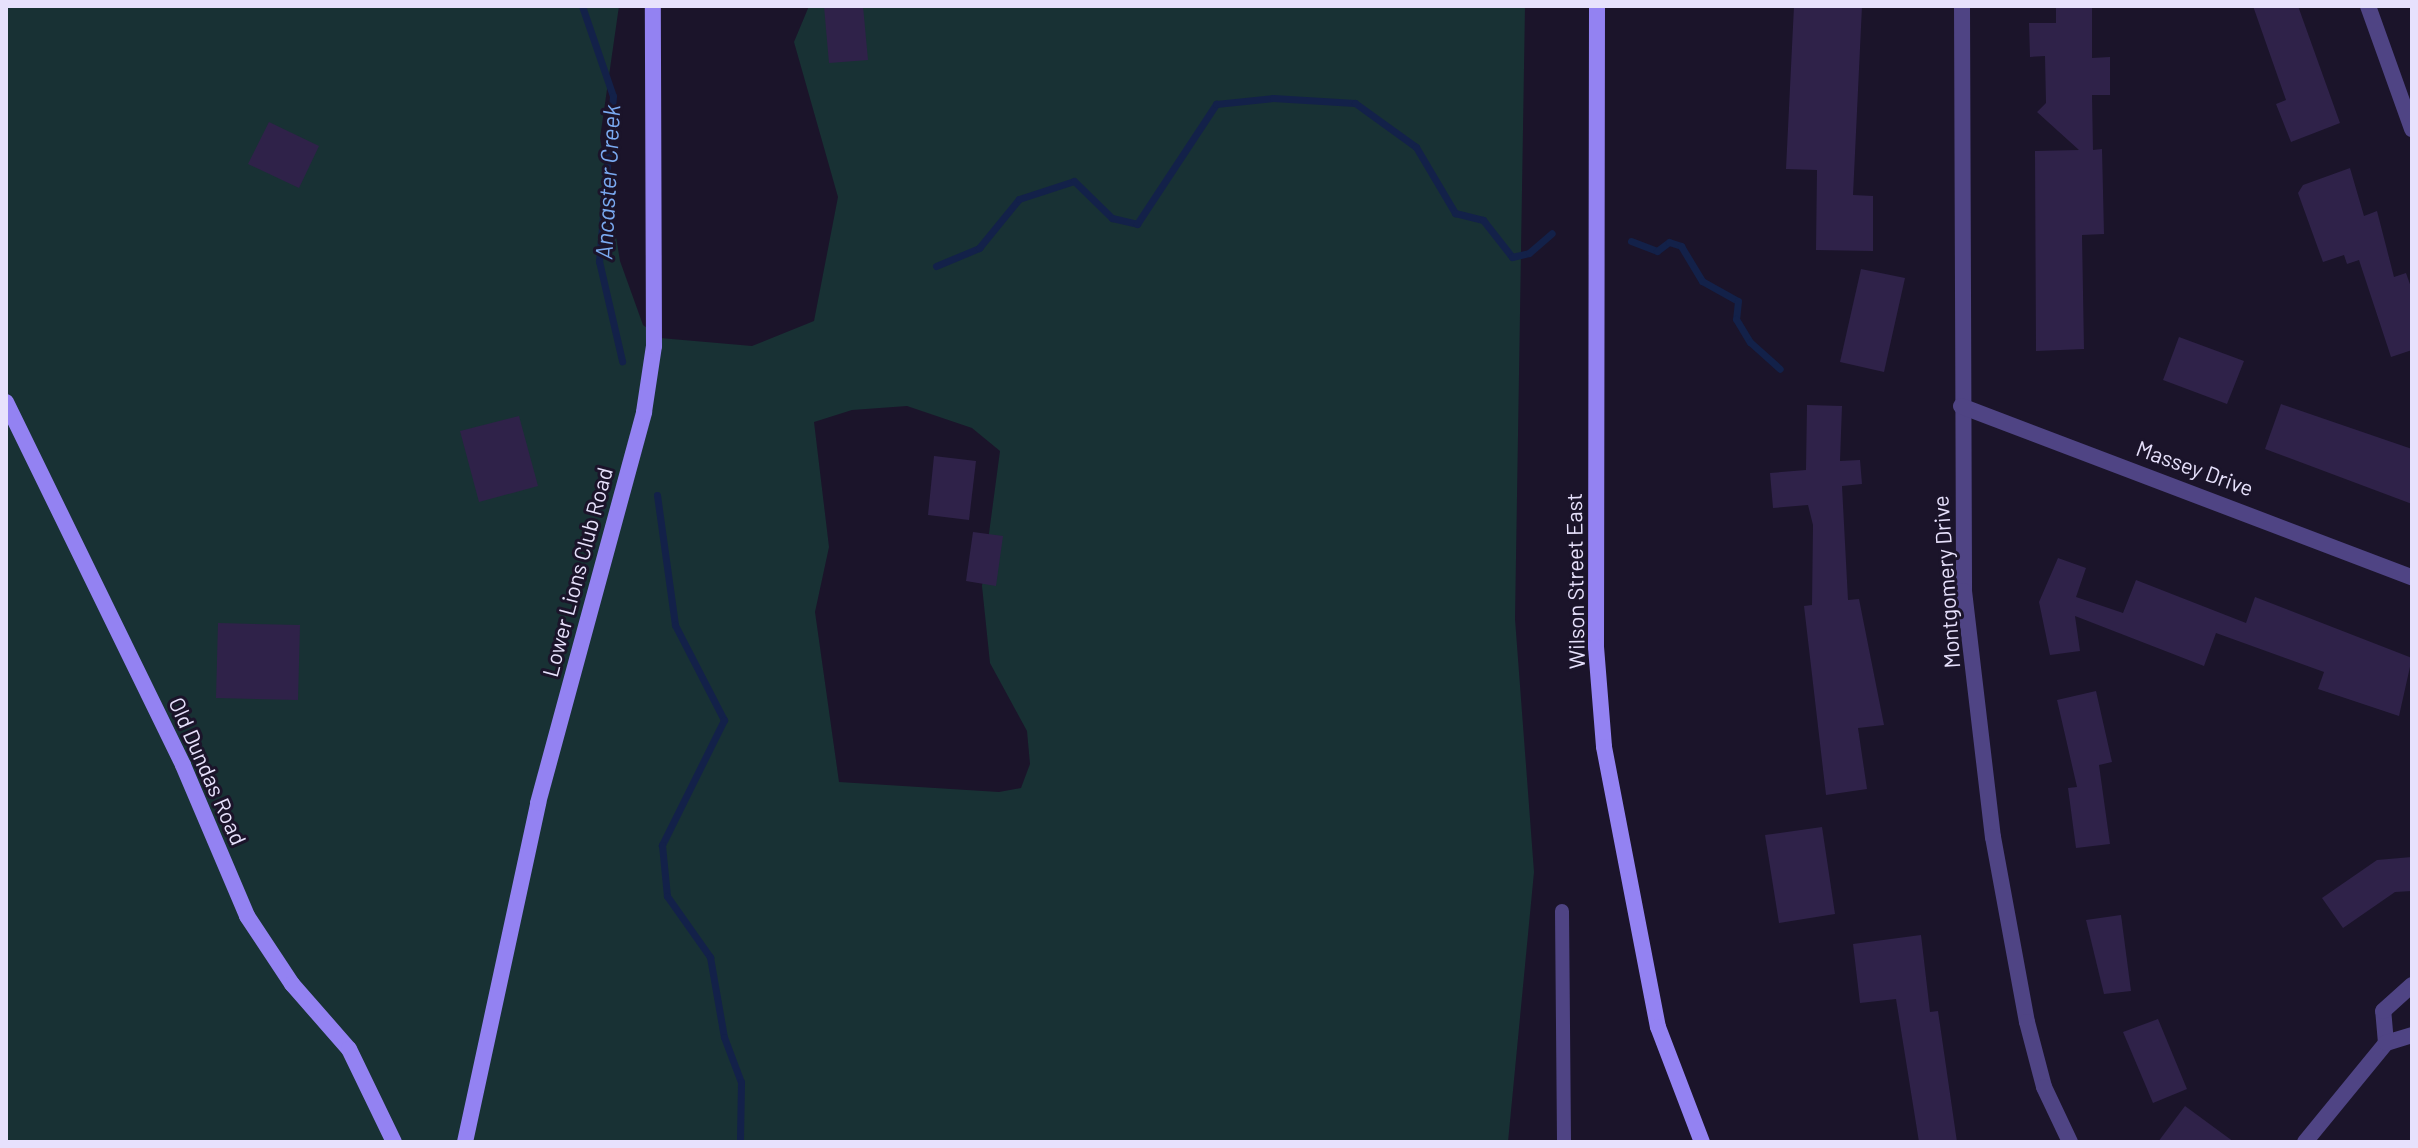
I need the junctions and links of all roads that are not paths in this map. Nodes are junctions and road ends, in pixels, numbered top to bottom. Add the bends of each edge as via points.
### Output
1 (653, 6) edge
2 (1597, 6) edge
3 (1962, 6) edge
4 (2368, 6) edge
5 (2412, 129) edge
6 (6, 402) edge
7 (1961, 406) junction
8 (2412, 577) edge
9 (1562, 911) dead end
10 (2412, 985) edge
11 (2412, 1035) edge
12 (2386, 1043) junction
13 (394, 1142) edge
14 (465, 1142) edge
15 (1564, 1142) edge
16 (1702, 1142) edge
17 (2070, 1142) edge
18 (2305, 1142) edge

1 - 14 street, Lower Lions Club Road via 654,346 644,412 538,803
2 - 16 street, Wilson Street East via 1596,647 1604,747 1658,1027
3 - 7 street, Montgomery Drive
4 - 5 street
6 - 13 street, Old Dundas Road via 164,725 247,916 292,984 349,1049
7 - 8 street, Massey Drive
7 - 17 street, Montgomery Drive via 1964,591 1993,837 2027,1022 2044,1087
9 - 15 lane
10 - 12 street via 2383,1011
11 - 12 street
12 - 18 street

